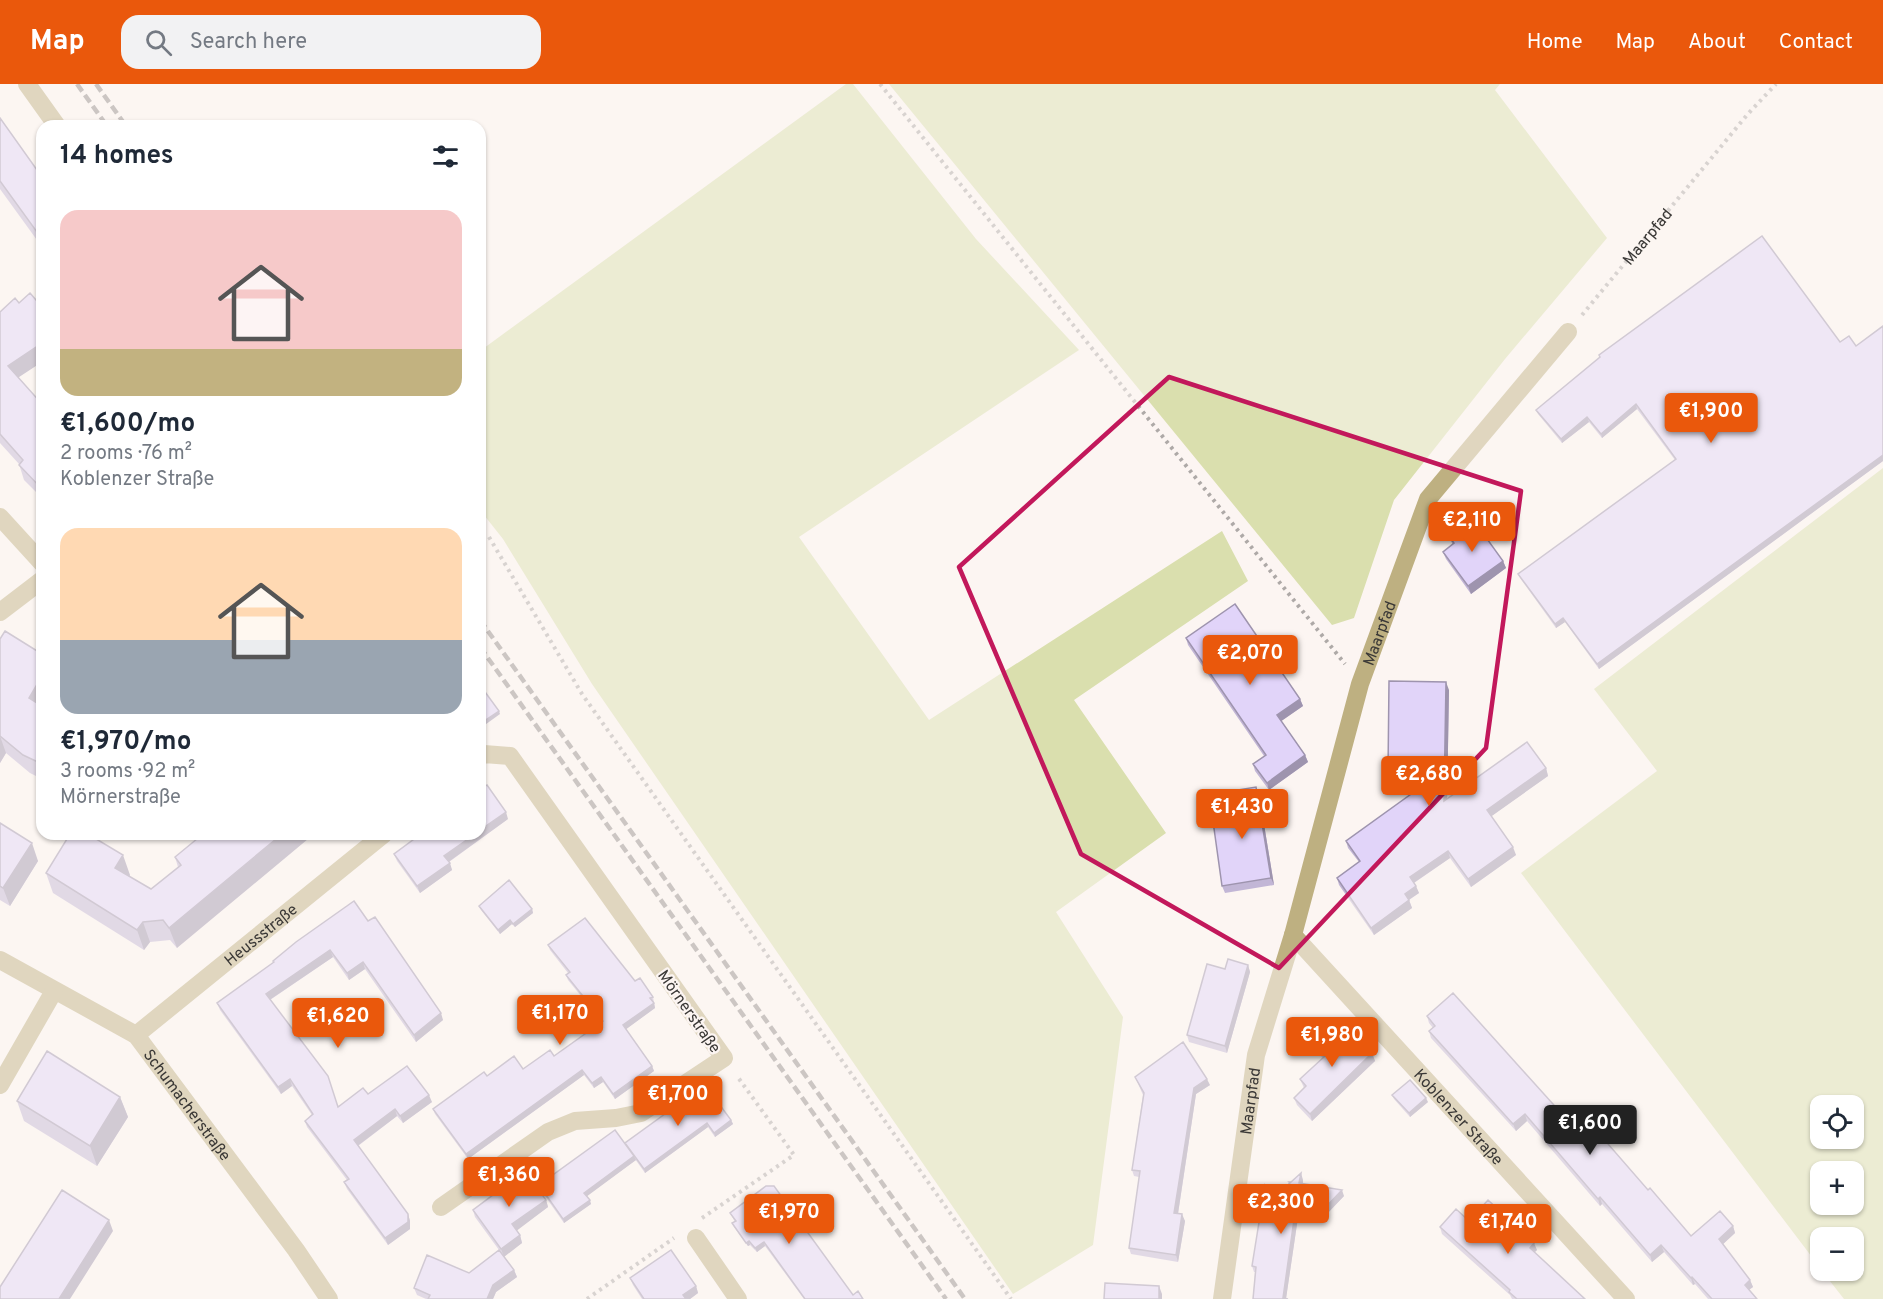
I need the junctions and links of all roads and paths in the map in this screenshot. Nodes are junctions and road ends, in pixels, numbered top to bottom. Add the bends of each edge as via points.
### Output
1 (27, 84) edge
2 (880, 84) edge
3 (1776, 84) edge
4 (53, 120) edge
5 (1568, 332) joint
6 (0, 517) edge
7 (489, 537) dead end
8 (36, 556) edge
9 (36, 585) edge
10 (0, 612) edge
11 (1360, 684) junction
12 (486, 754) edge
13 (377, 840) edge
14 (1293, 934) junction
15 (0, 960) edge
16 (54, 991) junction
17 (136, 1035) junction
18 (724, 1058) junction
19 (0, 1085) edge
20 (441, 1207) dead end
21 (691, 1231) junction
22 (329, 1299) edge
23 (588, 1299) edge
24 (738, 1299) edge
25 (1011, 1299) edge
26 (1222, 1299) edge
27 (1626, 1299) edge

1 - 4 street
2 - 11 path
3 - 5 path, Maarpfad
5 - 11 street, Maarpfad via 1428,499
6 - 8 street
7 - 25 path via 582,694
9 - 10 street
11 - 14 street, Maarpfad
12 - 18 street, Mörnerstraße via 510,756
13 - 17 street, Heussstraße
14 - 26 street, Maarpfad via 1256,1055
14 - 27 street, Koblenzer Straße
15 - 16 street, Schumacherstraße
16 - 17 street, Schumacherstraße
16 - 19 street
17 - 22 street, Schumacherstraße
18 - 20 street, Mörnerstraße via 641,1113 575,1121 548,1132
18 - 21 path via 794,1155
21 - 23 path
21 - 24 street

